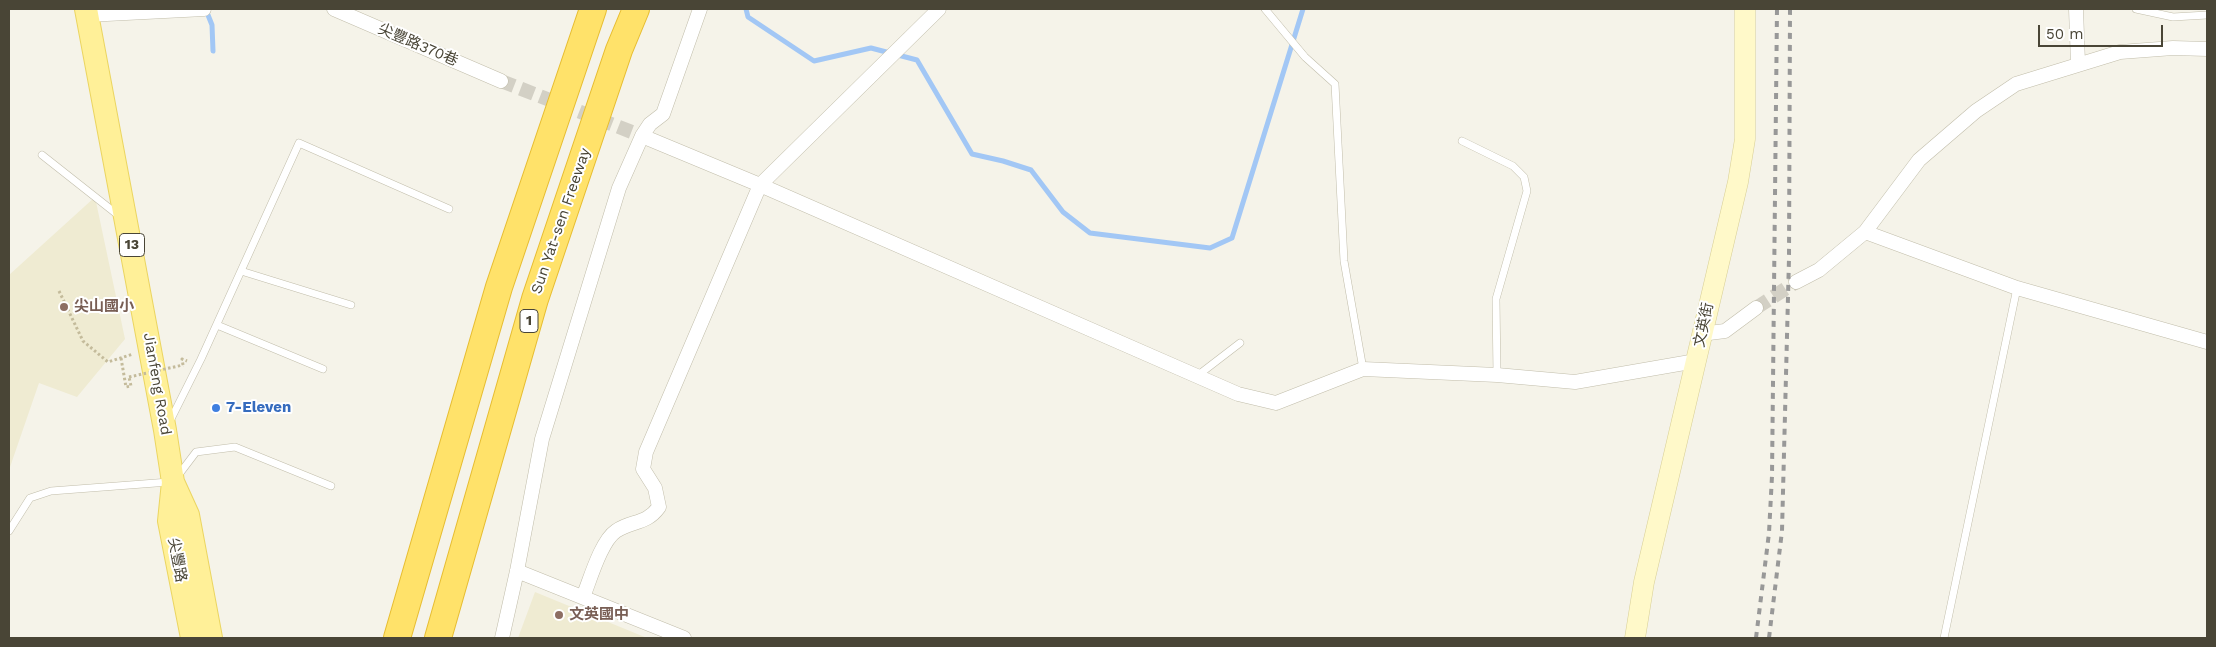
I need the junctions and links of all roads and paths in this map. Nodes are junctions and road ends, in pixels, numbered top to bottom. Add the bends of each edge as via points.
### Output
1 (196, 9) edge
2 (204, 9) edge
3 (334, 9) edge
4 (593, 9) edge
5 (636, 9) edge
6 (700, 9) edge
7 (939, 9) edge
8 (1265, 9) edge
9 (1745, 9) edge
10 (2076, 9) edge
11 (2136, 9) edge
12 (87, 12) edge
13 (2207, 16) edge
14 (2207, 49) edge
15 (2078, 63) junction
16 (501, 81) tunnel mouth
17 (642, 136) junction
18 (1462, 141) dead end
19 (42, 155) dead end
20 (760, 185) junction
21 (449, 209) dead end
22 (128, 223) junction
23 (1865, 232) junction
24 (241, 271) junction
25 (1796, 282) tunnel mouth
26 (2017, 288) junction
27 (59, 291) dead end
28 (351, 305) dead end
29 (1756, 308) tunnel mouth
30 (217, 325) junction
31 (1701, 334) junction
32 (2207, 342) edge
33 (1240, 343) dead end
34 (150, 349) junction
35 (121, 357) dead end
36 (1696, 361) junction
37 (183, 365) dead end
38 (1364, 368) junction
39 (323, 369) dead end
40 (1498, 375) junction
41 (1197, 376) junction
42 (165, 430) junction
43 (173, 482) junction
44 (331, 486) dead end
45 (9, 531) edge
46 (517, 571) junction
47 (583, 597) junction
48 (192, 638) edge
49 (211, 638) edge
50 (397, 638) edge
51 (438, 638) edge
52 (502, 638) edge
53 (684, 638) edge
54 (1635, 638) edge
55 (1944, 638) edge

1 - 2 street
1 - 12 street
3 - 16 street, 尖豐路370巷
4 - 50 highway via 499,287
5 - 51 highway, Sun Yat-sen Freeway / 1 via 619,50 535,299
6 - 17 street via 663,114
7 - 20 street
8 - 38 lane via 1298,50 1335,84 1344,261
9 - 31 street, 文英街 via 1745,139 1738,182
10 - 15 street
11 - 13 lane via 2173,16
12 - 22 main road, Jianfeng Road / 13
14 - 15 street via 2120,52
15 - 23 street via 2016,84 1976,111 1919,160
17 - 20 street
17 - 46 street via 619,188 542,439
18 - 40 lane via 1513,166 1524,177 1528,192 1496,299
19 - 22 lane
20 - 41 street
20 - 47 street via 646,452 644,469 655,488 659,507 652,516 615,531 606,542
21 - 24 lane via 299,143
22 - 34 main road, Jianfeng Road / 13
23 - 25 street via 1819,270
23 - 26 street
24 - 28 lane
24 - 30 lane
26 - 32 street
26 - 55 lane
27 - 34 path via 83,341 108,362
29 - 31 street via 1725,331
30 - 39 lane
30 - 42 lane
31 - 36 street, 文英街
33 - 41 lane
34 - 42 main road, Jianfeng Road / 13
35 - 37 path, bridge via 126,387 131,386 129,377
36 - 40 street via 1575,382
36 - 54 street, 文英街 via 1644,582
38 - 40 street
38 - 41 street via 1276,403 1238,394
42 - 43 main road, Jianfeng Road / 13
43 - 44 lane via 196,452 235,447
43 - 45 lane via 51,491 30,498
43 - 48 main road, 尖豐路 via 169,521
43 - 49 main road, Jianfeng Road / 13 via 188,515
46 - 47 street
46 - 52 street
47 - 53 street

